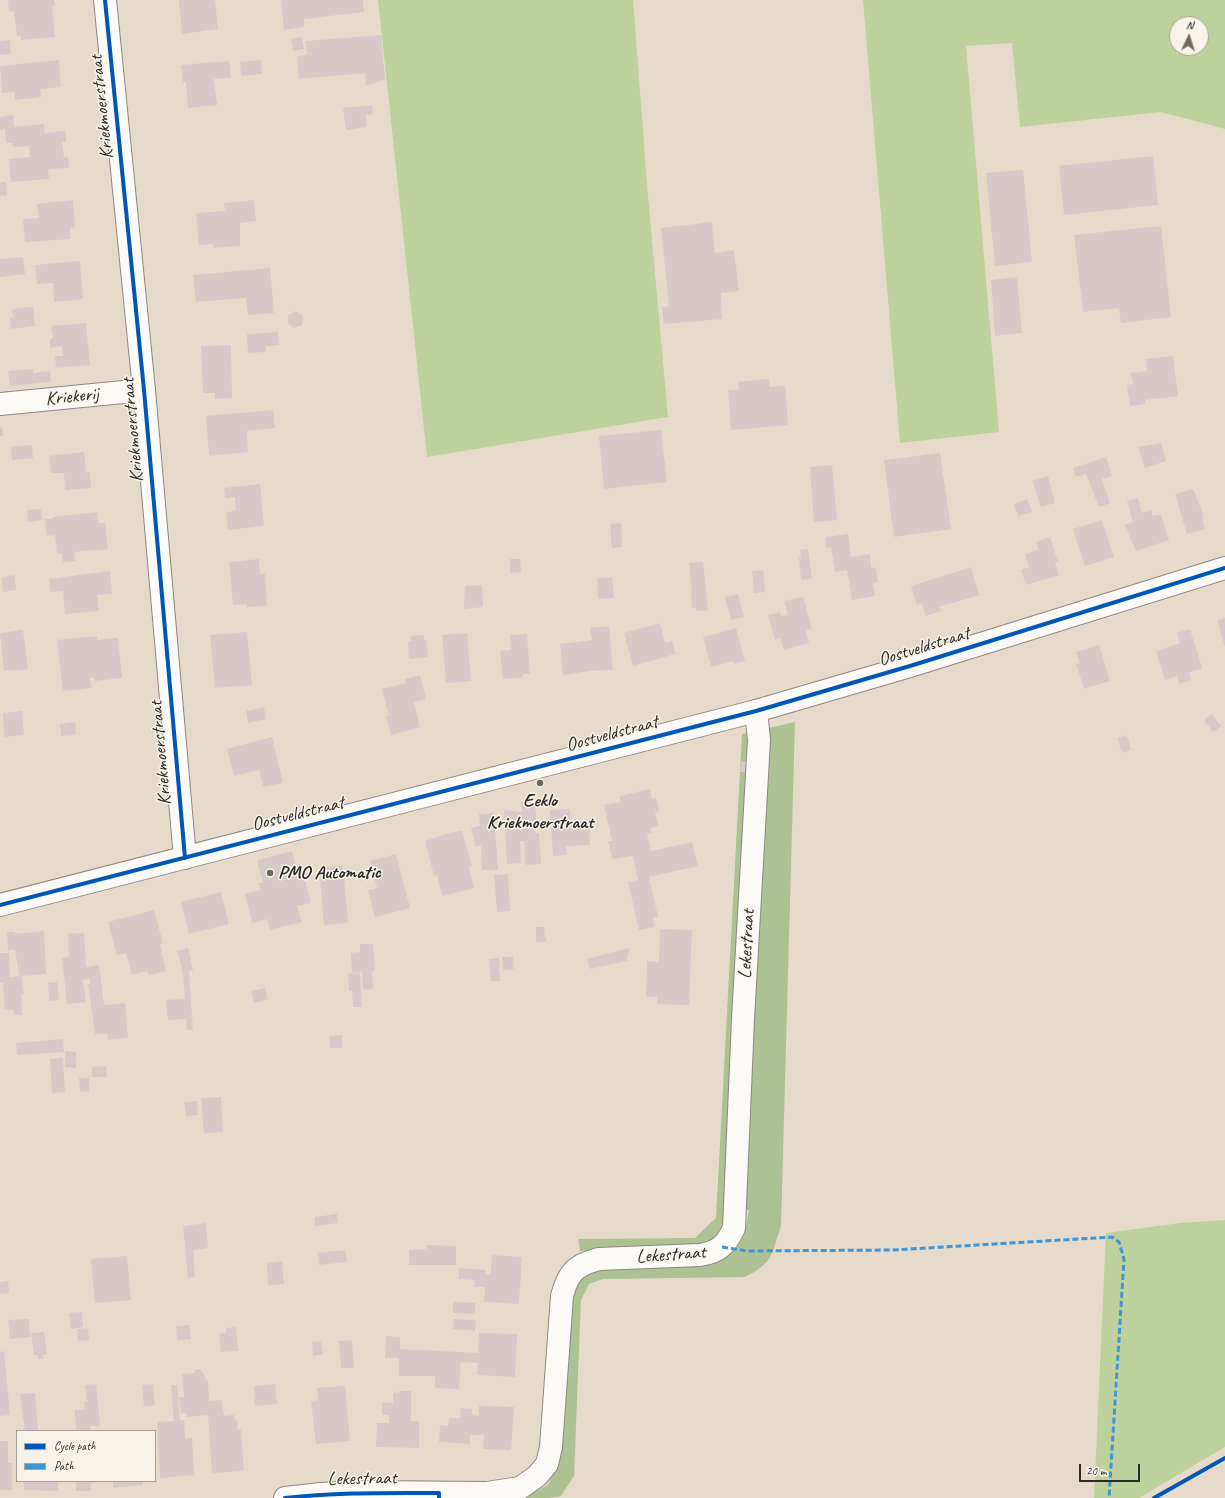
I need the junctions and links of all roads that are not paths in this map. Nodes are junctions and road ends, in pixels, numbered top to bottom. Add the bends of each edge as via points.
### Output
1 (105, 0) edge
2 (144, 390) junction
3 (0, 404) edge
4 (1225, 568) edge
5 (756, 711) junction
6 (185, 858) junction
7 (0, 905) edge
8 (439, 1495) edge
9 (286, 1498) edge

1 - 2 street, Kriekmoerstraat
2 - 3 street, Kriekerij
2 - 6 street, Kriekmoerstraat
4 - 5 street, Oostveldstraat
5 - 6 street, Oostveldstraat
5 - 8 street, Lekestraat via 759,740 734,1228 729,1239 713,1253 599,1259 583,1263 565,1283 562,1296 551,1447 547,1464 537,1476 520,1488 487,1493
6 - 7 street, Oostveldstraat
8 - 9 street, Lekestraat via 357,1493

